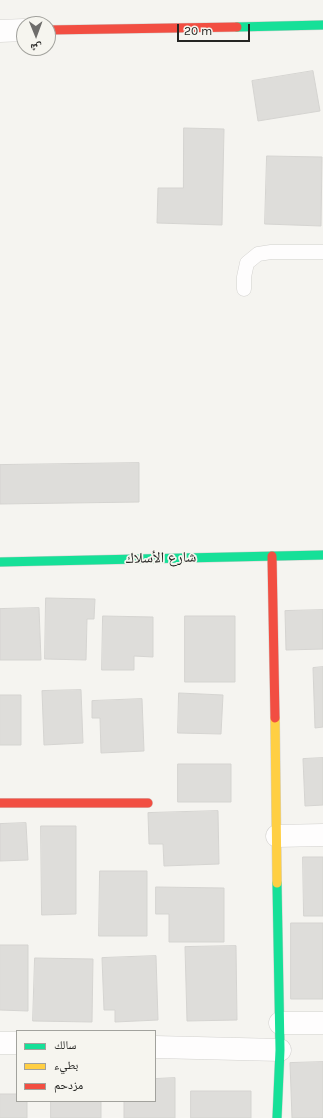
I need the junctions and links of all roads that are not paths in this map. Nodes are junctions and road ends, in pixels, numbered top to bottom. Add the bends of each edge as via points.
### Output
1 (323, 25) edge
2 (16, 30) edge
3 (56, 30) edge
4 (0, 31) edge
5 (323, 252) edge
6 (244, 289) dead end
7 (323, 555) edge
8 (272, 556) junction
9 (0, 562) edge
10 (0, 803) edge
11 (148, 803) dead end
12 (323, 835) edge
13 (277, 836) junction
14 (280, 1023) junction
15 (323, 1024) edge
16 (0, 1043) edge
17 (16, 1043) edge
18 (156, 1047) edge
19 (280, 1050) junction
20 (277, 1118) edge

1 - 3 street
2 - 4 street
5 - 6 lane via 258,254 247,263
7 - 8 street, شارع الأسلاك
8 - 9 street, شارع الأسلاك
8 - 13 street
10 - 11 street
12 - 13 street
13 - 14 street
14 - 15 street
14 - 19 street
16 - 17 street
18 - 19 street
19 - 20 street

